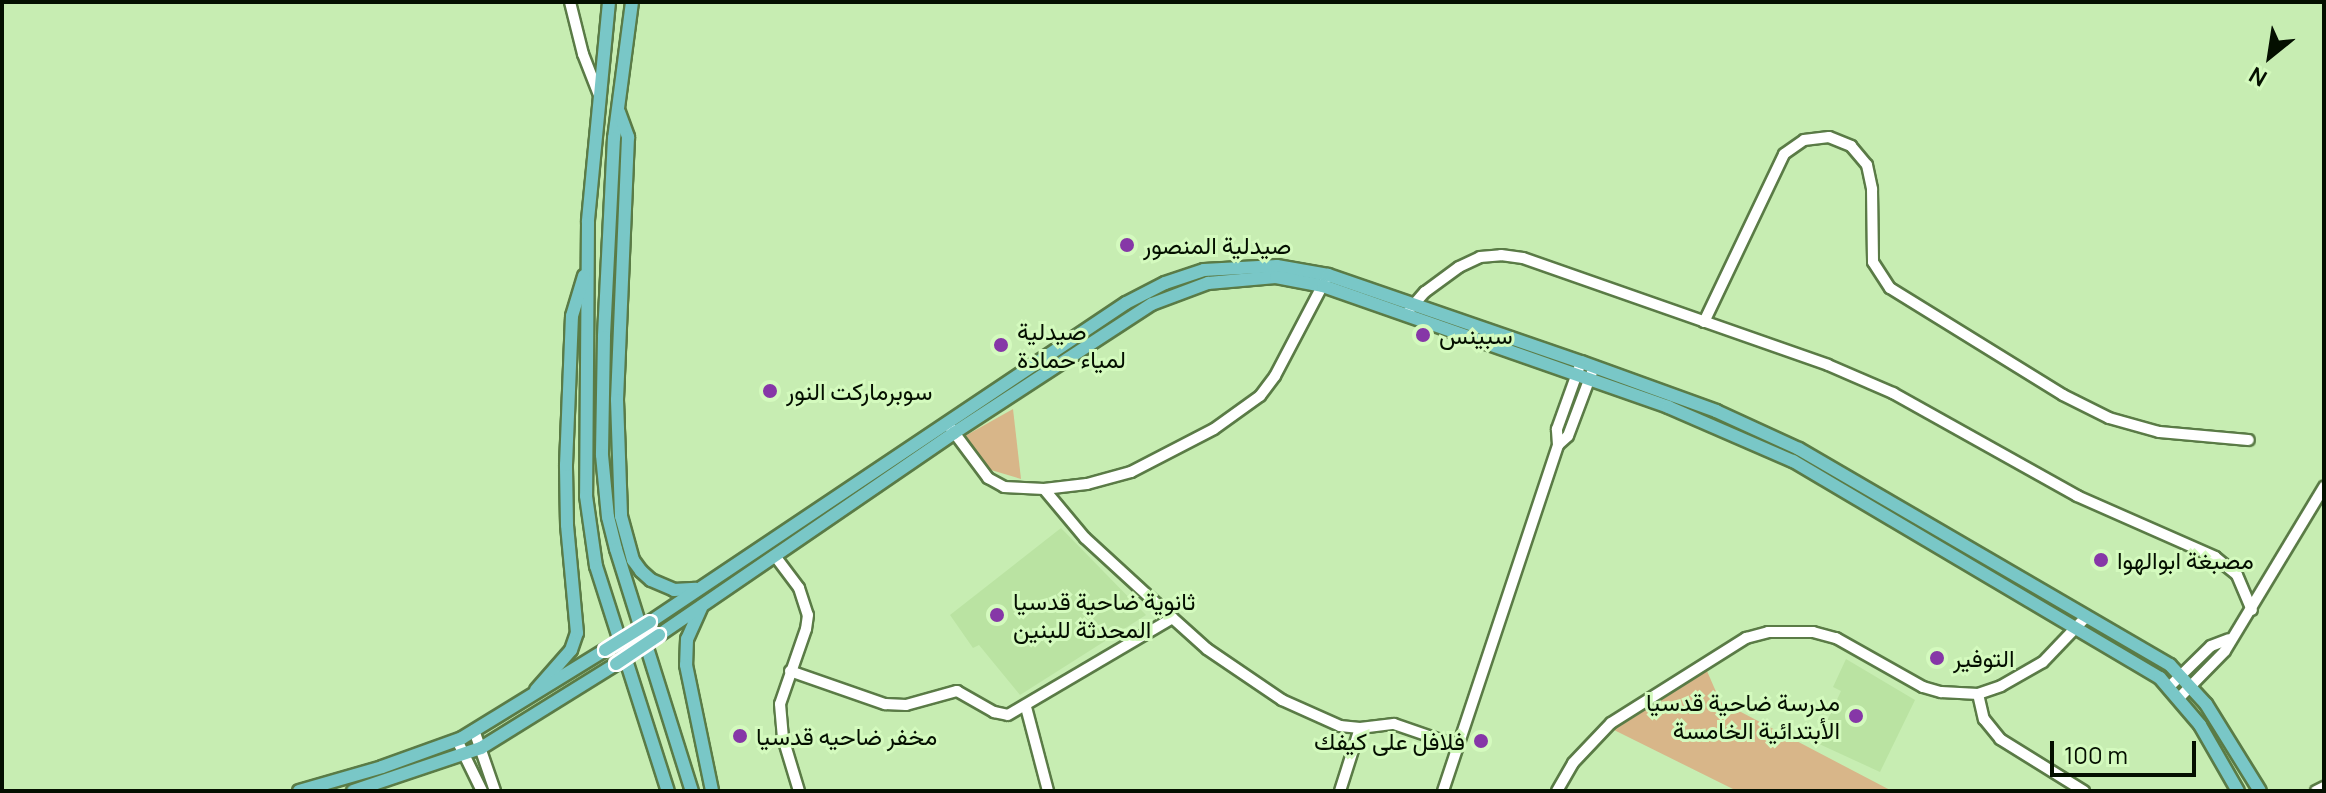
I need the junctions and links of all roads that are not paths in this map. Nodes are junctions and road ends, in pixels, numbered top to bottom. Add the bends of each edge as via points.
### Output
1 (570, 2) edge
2 (609, 2) edge
3 (632, 2) edge
4 (599, 95) junction
5 (618, 109) junction
6 (587, 266) junction
7 (1325, 280) junction
8 (1414, 304) junction
9 (1405, 315) junction
10 (1704, 322) junction
11 (1594, 367) junction
12 (1578, 369) junction
13 (1589, 380) junction
14 (950, 427) junction
15 (2249, 440) dead end
16 (1558, 445) junction
17 (2324, 487) edge
18 (1044, 489) junction
19 (775, 556) junction
20 (699, 588) junction
21 (703, 605) junction
22 (2252, 610) junction
23 (1173, 618) junction
24 (2082, 622) junction
25 (2229, 639) junction
26 (790, 671) junction
27 (2181, 674) junction
28 (2191, 685) junction
29 (2170, 686) junction
30 (536, 690) junction
31 (1978, 694) junction
32 (2180, 697) junction
33 (1026, 707) junction
34 (1360, 728) junction
35 (474, 730) junction
36 (457, 740) junction
37 (1458, 746) junction
38 (481, 748) junction
39 (466, 755) junction
40 (2324, 787) edge
41 (299, 791) edge
42 (353, 791) edge
43 (482, 791) edge
44 (495, 791) edge
45 (668, 791) edge
46 (692, 791) edge
47 (712, 791) edge
48 (799, 791) edge
49 (1048, 791) edge
50 (1340, 791) edge
51 (1443, 791) edge
52 (1557, 791) edge
53 (2084, 791) edge
54 (2238, 791) edge
55 (2260, 791) edge
56 (2316, 791) edge

1 - 4 street
2 - 4 main road
3 - 5 main road
4 - 6 main road
5 - 20 main road via 628,137 617,400 621,516 633,560 651,580 674,590
5 - 46 main road via 604,337 602,455 608,517
6 - 30 main road via 572,316 566,465 577,633 571,650
6 - 45 main road via 588,529
7 - 8 main road
7 - 9 main road
7 - 14 main road via 1277,266 1204,270 1165,283
7 - 18 street via 1275,376 1240,413 1119,477
8 - 9 street
8 - 10 street via 1459,267 1501,255 1523,258
8 - 12 main road
9 - 12 main road
10 - 15 street via 1784,154 1804,140 1829,137 1851,146 1867,165 1873,262 1890,288 2109,418 2168,433
10 - 22 street via 1877,385 2067,491 2215,557 2237,575
11 - 12 main road
11 - 13 street
11 - 24 main road via 1716,411 1799,449
12 - 13 main road
12 - 16 street via 1557,429
13 - 16 street via 1568,436
13 - 24 main road via 1766,447
14 - 18 street via 994,483
14 - 19 main road
14 - 20 main road
16 - 37 street
17 - 22 street
18 - 23 street via 1085,538
19 - 21 main road
19 - 26 street via 799,588 808,615
20 - 30 main road, bridge
21 - 38 main road, bridge
21 - 47 main road via 690,627 686,665
22 - 25 street
23 - 33 street
23 - 34 street via 1207,649 1290,706 1340,726
24 - 27 main road
24 - 29 main road
24 - 31 street via 2023,675
25 - 27 street via 2215,643
25 - 28 street via 2221,656
26 - 33 street via 885,704 906,705 957,691 1001,714
26 - 48 street via 780,721
27 - 28 main road
27 - 29 street
28 - 32 street
28 - 55 main road
29 - 32 main road
30 - 35 main road
31 - 52 street via 1923,687 1836,638 1768,632 1725,648 1611,723 1573,763
31 - 53 street via 1984,719 2000,739
32 - 54 main road
33 - 49 street
34 - 37 street via 1394,724
34 - 50 street
35 - 36 main road
35 - 38 street
36 - 39 street
36 - 41 main road
37 - 51 street
38 - 39 main road
38 - 44 street
39 - 42 main road
39 - 43 street
40 - 56 street

